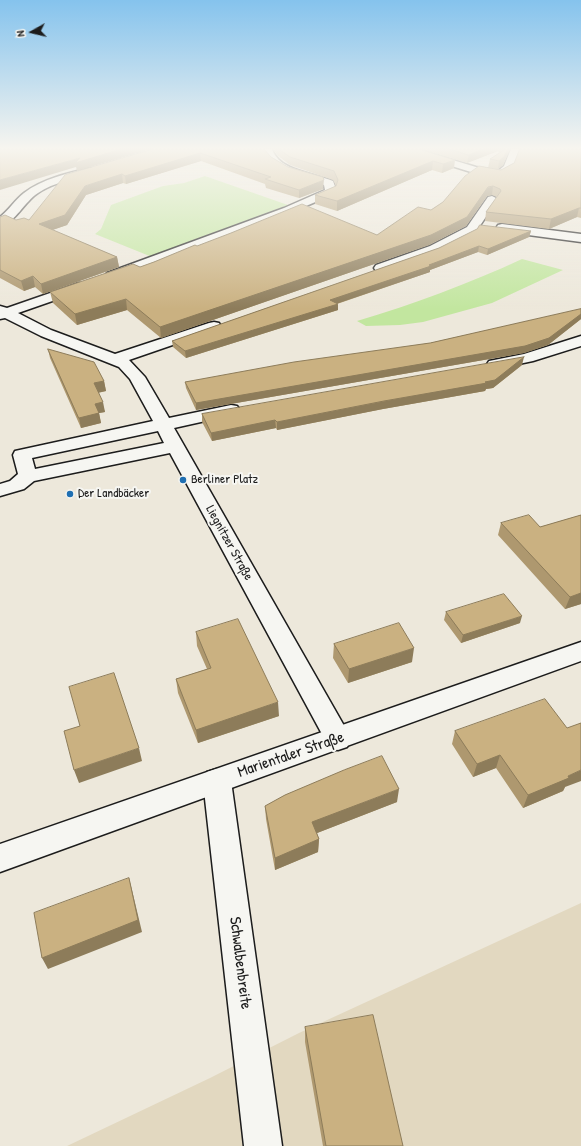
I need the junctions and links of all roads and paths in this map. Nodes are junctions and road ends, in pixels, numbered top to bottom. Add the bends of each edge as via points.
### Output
1 (20, 202) edge
2 (306, 202) edge
3 (490, 202) edge
4 (0, 222) edge
5 (474, 225) junction
6 (581, 238) edge
7 (371, 272) edge
8 (104, 279) edge
9 (90, 284) edge
10 (2, 312) edge
11 (227, 322) edge
12 (581, 341) edge
13 (115, 359) junction
14 (482, 367) edge
15 (246, 407) edge
16 (163, 424) junction
17 (175, 446) junction
18 (28, 476) junction
19 (0, 490) edge
20 (581, 651) edge
21 (338, 739) junction
22 (217, 780) junction
23 (0, 858) edge
24 (263, 1146) edge

1 - 4 street via 8,217
2 - 8 street
3 - 5 street
5 - 6 street
5 - 7 street via 471,230 439,247
9 - 10 street
10 - 13 street, Liegnitzer Straße via 53,336
11 - 13 street
12 - 14 street via 526,358
13 - 16 street, Liegnitzer Straße via 125,364 137,377
15 - 16 street
16 - 17 street, Liegnitzer Straße
16 - 18 street via 22,455
17 - 18 street
17 - 21 street, Liegnitzer Straße
18 - 19 street via 17,485
20 - 21 street, Marientaler Straße
21 - 22 street, Marientaler Straße
22 - 23 street, Marientaler Straße
22 - 24 street, Schwalbenbreite

